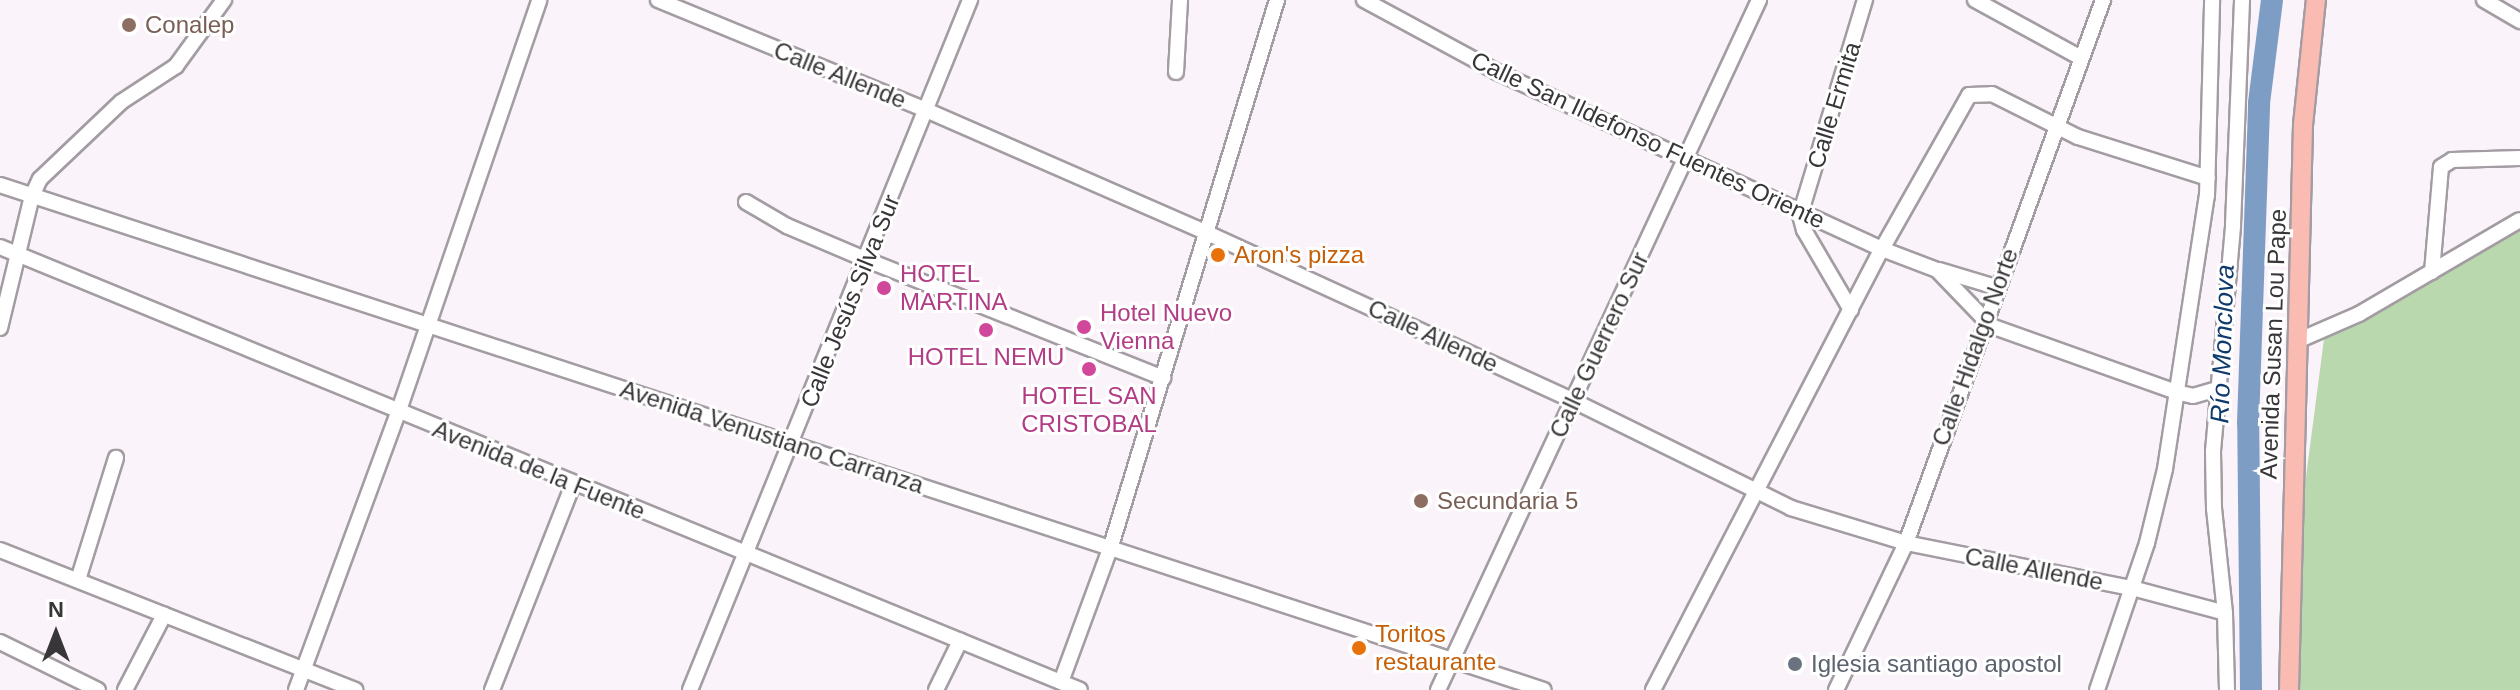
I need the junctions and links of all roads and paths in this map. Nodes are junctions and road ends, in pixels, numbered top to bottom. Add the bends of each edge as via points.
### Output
1 (224, 0) edge
2 (539, 0) edge
3 (658, 0) edge
4 (970, 0) edge
5 (1180, 0) edge
6 (1277, 0) edge
7 (1364, 0) edge
8 (1759, 0) edge
9 (1865, 0) edge
10 (1975, 0) edge
11 (2103, 0) edge
12 (2212, 0) edge
13 (2242, 0) edge
14 (2316, 0) edge
15 (2484, 0) edge
16 (2520, 21) edge
17 (2081, 58) junction
18 (1176, 72) dead end
19 (928, 111) junction
20 (2055, 126) junction
21 (1684, 158) junction
22 (2520, 158) edge
23 (2208, 178) junction
24 (0, 185) edge
25 (32, 196) junction
26 (746, 202) dead end
27 (1801, 210) junction
28 (2520, 220) edge
29 (1205, 232) junction
30 (0, 247) edge
31 (1882, 249) junction
32 (18, 255) junction
33 (867, 260) junction
34 (1937, 270) junction
35 (2432, 272) junction
36 (1996, 287) junction
37 (1851, 310) junction
38 (1984, 321) junction
39 (428, 326) junction
40 (0, 328) edge
41 (2297, 341) junction
42 (1163, 378) junction
43 (2218, 389) junction
44 (2176, 392) junction
45 (1574, 401) junction
46 (398, 413) junction
47 (792, 444) junction
48 (116, 458) dead end
49 (573, 484) junction
50 (1757, 493) junction
51 (1906, 543) junction
52 (1111, 546) junction
53 (0, 550) edge
54 (747, 555) junction
55 (78, 580) junction
56 (2132, 588) junction
57 (2225, 613) junction
58 (164, 615) junction
59 (960, 641) junction
60 (0, 642) edge
61 (1452, 660) junction
62 (302, 670) junction
63 (1061, 682) junction
64 (98, 690) edge
65 (125, 690) edge
66 (296, 690) edge
67 (355, 690) edge
68 (492, 690) edge
69 (690, 690) edge
70 (936, 690) edge
71 (1080, 690) edge
72 (1438, 690) edge
73 (1544, 690) edge
74 (1653, 690) edge
75 (1836, 690) edge
76 (2097, 690) edge
77 (2227, 690) edge
78 (2289, 690) edge

1 - 25 street via 176,66 121,102 45,174
2 - 39 street
3 - 19 street, Calle Allende
4 - 19 street, Calle Jesús Silva Sur
5 - 18 street
6 - 29 street
7 - 21 street, Calle San Ildefonso Fuentes Oriente via 1497,72
8 - 21 street, Calle Guerrero Sur
9 - 27 street, Calle Ermita
10 - 17 street
11 - 17 street, Calle Hidalgo Norte
12 - 23 street
13 - 43 street via 2233,225
14 - 41 main road, Avenida Susan Lou Pape via 2305,93
15 - 16 street
17 - 20 street, Calle Hidalgo Norte
19 - 29 street, Calle Allende
19 - 33 street, Calle Jesús Silva Sur
20 - 23 street via 2130,156
20 - 31 street via 1992,94 1969,95
20 - 36 street, Calle Hidalgo Norte
21 - 27 street, Calle San Ildefonso Fuentes Oriente
21 - 45 street, Calle Guerrero Sur
22 - 35 street via 2452,160 2441,167
23 - 44 street
24 - 25 street, Avenida Venustiano Carranza
25 - 32 street
25 - 39 street, Avenida Venustiano Carranza
26 - 33 street
27 - 31 street, Calle San Ildefonso Fuentes Oriente
27 - 37 street via 1804,230
28 - 35 street
29 - 42 street
29 - 45 street, Calle Allende
30 - 32 street, Avenida de la Fuente
31 - 34 street, Calle San Ildefonso Fuentes Oriente
31 - 37 street
32 - 40 street
32 - 46 street, Avenida de la Fuente
33 - 42 street
33 - 47 street, Calle Jesús Silva Sur
34 - 36 street, Calle San Ildefonso Fuentes Oriente
34 - 38 street, Calle San Ildefonso Fuentes Oriente
35 - 41 street via 2359,314
36 - 38 street, Calle Hidalgo Norte
37 - 50 street
38 - 44 street, Calle San Ildefonso Fuentes Oriente
38 - 51 street, Calle Hidalgo Norte
39 - 46 street
39 - 47 street, Avenida Venustiano Carranza
41 - 78 main road, Avenida Susan Lou Pape
42 - 52 street
43 - 44 street, Calle San Ildefonso Fuentes Oriente via 2193,396
43 - 57 street via 2214,509
44 - 56 street via 2165,469
45 - 50 street, Calle Allende
45 - 61 street, Calle Guerrero Sur
46 - 49 street, Avenida de la Fuente
46 - 62 street
47 - 52 street, Avenida Venustiano Carranza
47 - 54 street, Calle Jesús Silva Sur
48 - 55 street
49 - 54 street, Avenida de la Fuente
49 - 68 street
50 - 51 street, Calle Allende
50 - 74 street
51 - 56 street, Calle Allende
51 - 75 street, Calle Hidalgo Norte
52 - 61 street, Avenida Venustiano Carranza
52 - 63 street
53 - 55 street
54 - 59 street, Avenida de la Fuente
54 - 69 street, Calle Jesús Silva Sur
55 - 58 street
56 - 57 street, Calle Allende
56 - 76 street
57 - 77 street
58 - 62 street
58 - 65 street
59 - 63 street, Avenida de la Fuente
59 - 70 street
60 - 64 street
61 - 72 street, Calle Guerrero Sur
61 - 73 street, Avenida Venustiano Carranza
62 - 66 street
62 - 67 street
63 - 71 street, Avenida de la Fuente

